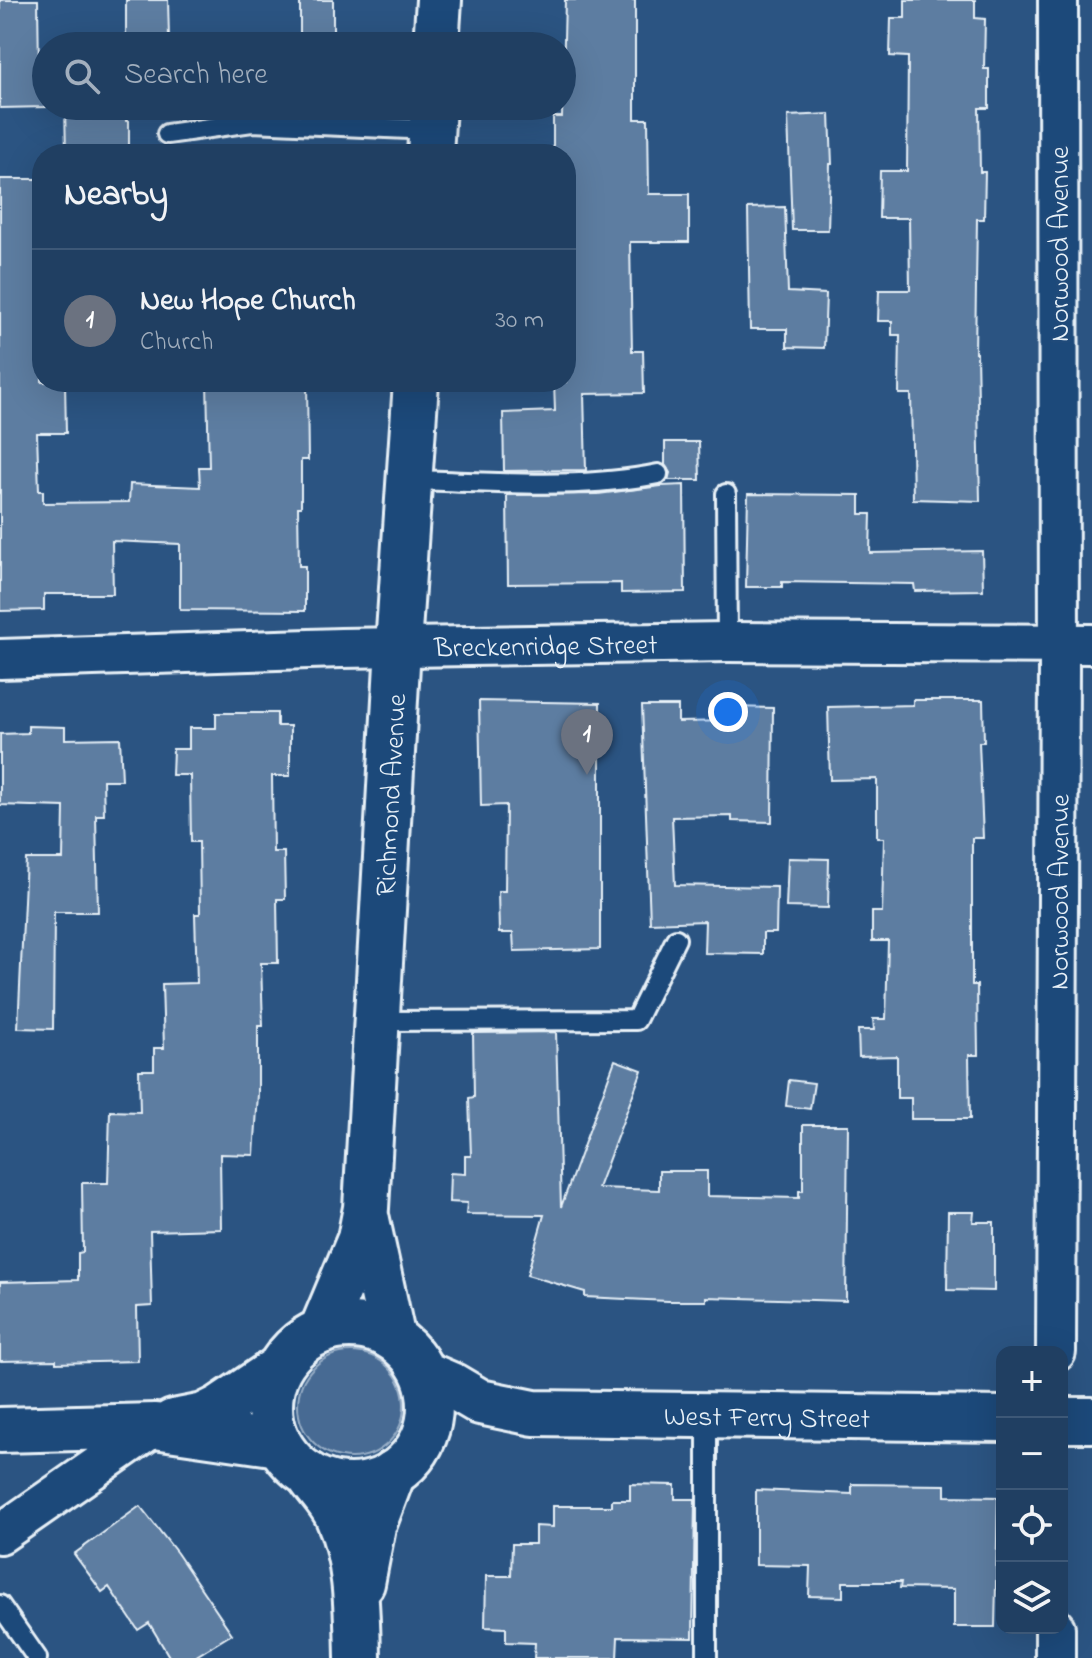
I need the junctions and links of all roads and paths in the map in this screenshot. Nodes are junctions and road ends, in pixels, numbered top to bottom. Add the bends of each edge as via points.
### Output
1 (439, 0) edge
2 (1058, 0) edge
3 (437, 32) edge
4 (431, 130) edge
5 (167, 134) dead end
6 (415, 392) edge
7 (658, 474) dead end
8 (410, 480) junction
9 (726, 494) dead end
10 (727, 642) junction
11 (1076, 644) edge
12 (398, 647) junction
13 (0, 659) edge
14 (676, 939) dead end
15 (377, 1021) junction
16 (366, 1208) junction
17 (322, 1330) junction
18 (392, 1335) junction
19 (1056, 1346) edge
20 (279, 1368) junction
21 (425, 1374) junction
22 (534, 1413) junction
23 (707, 1416) junction
24 (996, 1419) edge
25 (1068, 1420) edge
26 (1092, 1420) edge
27 (155, 1426) junction
28 (0, 1430) edge
29 (407, 1458) junction
30 (294, 1459) junction
31 (0, 1534) edge
32 (0, 1605) edge
33 (1055, 1634) edge
34 (358, 1644) edge
35 (37, 1658) edge
36 (707, 1658) edge
37 (1055, 1658) edge

1 - 3 street
2 - 11 street, Norwood Avenue
4 - 5 lane via 252,122
6 - 8 street, Richmond Avenue
7 - 8 lane via 588,483
8 - 12 street, Richmond Avenue
9 - 10 lane
10 - 11 street, Breckenridge Street
10 - 12 street, Breckenridge Street
11 - 19 street, Norwood Avenue
12 - 13 street, Breckenridge Street
12 - 15 street, Richmond Avenue
14 - 15 lane via 636,1020
15 - 16 street, Richmond Avenue
16 - 17 street, Richmond Avenue via 360,1239
16 - 18 street, Richmond Avenue
17 - 18 street via 357,1325
17 - 20 street
18 - 21 street
20 - 27 street via 204,1416
20 - 30 street via 270,1410
21 - 22 street, West Ferry Street via 480,1402
21 - 29 street via 428,1427
22 - 23 street, West Ferry Street
22 - 29 street, West Ferry Street via 496,1419
23 - 24 street, West Ferry Street
23 - 36 lane
25 - 26 street
27 - 28 street
27 - 30 street
27 - 31 street
29 - 30 street via 373,1482 357,1485 333,1484
29 - 34 street via 373,1526
30 - 34 street via 328,1500 343,1529
32 - 35 lane
33 - 37 street

